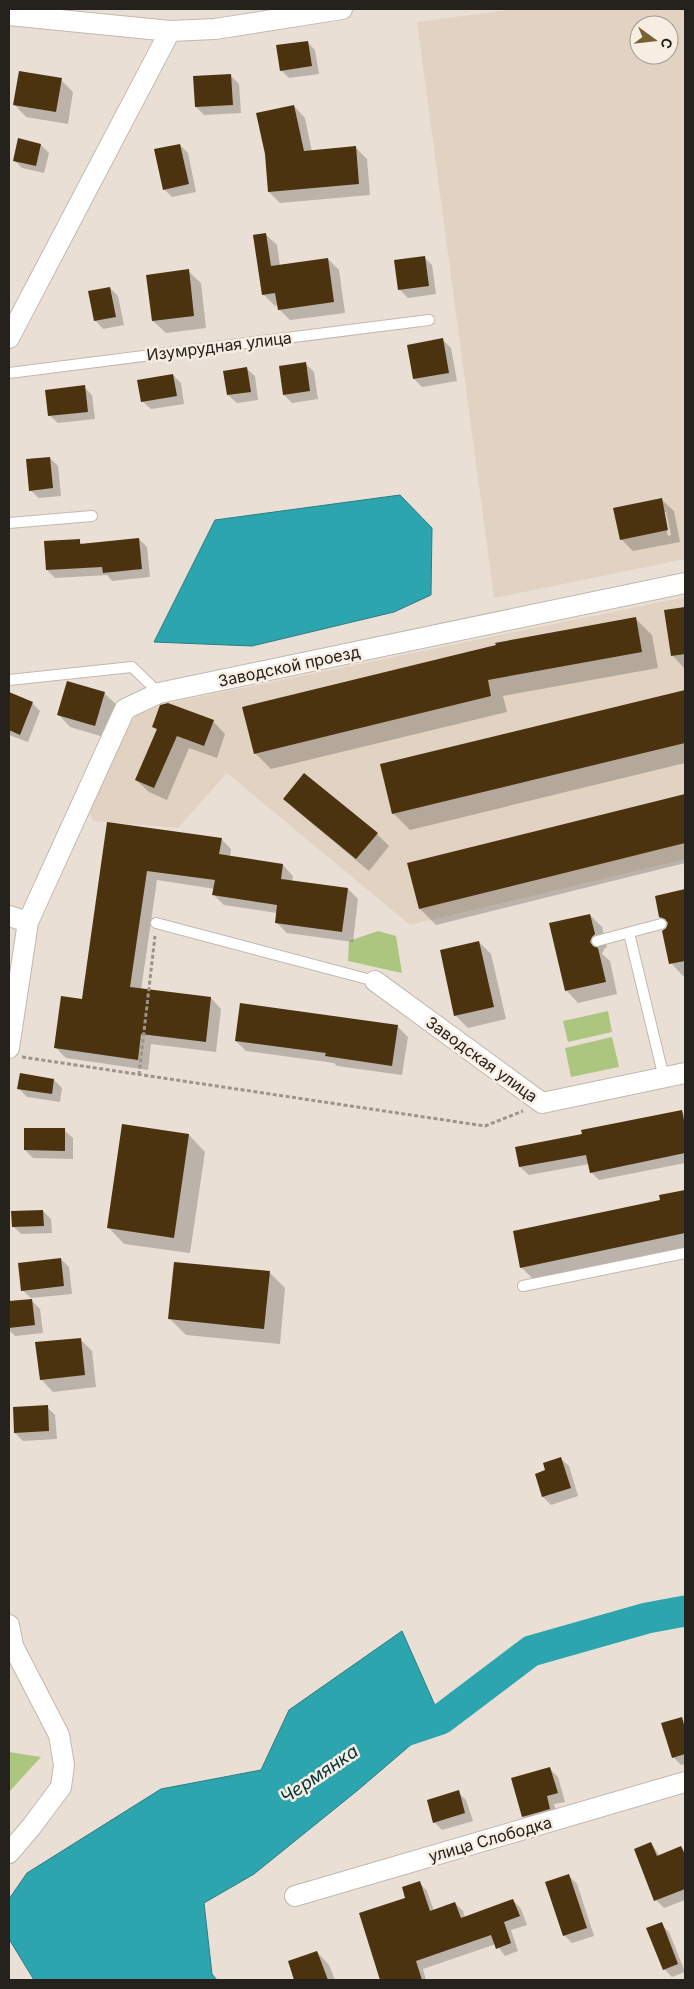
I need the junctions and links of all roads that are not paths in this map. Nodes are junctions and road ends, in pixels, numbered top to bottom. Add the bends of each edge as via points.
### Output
1 (342, 9) edge
2 (9, 15) edge
3 (170, 31) junction
4 (429, 320) dead end
5 (9, 338) edge
6 (9, 373) edge
7 (92, 516) dead end
8 (9, 523) edge
9 (685, 584) edge
10 (9, 680) edge
11 (159, 693) junction
12 (9, 916) edge
13 (28, 922) junction
14 (156, 923) road end
15 (661, 924) dead end
16 (629, 933) junction
17 (596, 941) dead end
18 (375, 981) joint
19 (13, 1052) edge
20 (685, 1073) edge
21 (664, 1078) junction
22 (685, 1253) edge
23 (523, 1286) dead end
24 (9, 1625) edge
25 (685, 1782) edge
26 (9, 1853) edge
27 (295, 1896) dead end

1 - 3 street via 215,29
2 - 3 street via 97,21
3 - 5 street
4 - 6 lane, Изумрудная улица
7 - 8 lane
9 - 11 street, Заводской проезд
10 - 11 lane via 132,667
11 - 13 street, Заводской проезд via 124,710
12 - 13 street
13 - 19 street, Заводской проезд
14 - 18 lane
15 - 16 lane
16 - 17 lane
16 - 21 lane
18 - 21 street, Заводская улица via 542,1103
20 - 21 street, Заводская улица
22 - 23 lane
24 - 26 street via 13,1646 58,1736 64,1765 61,1787
25 - 27 street, улица Слободка

